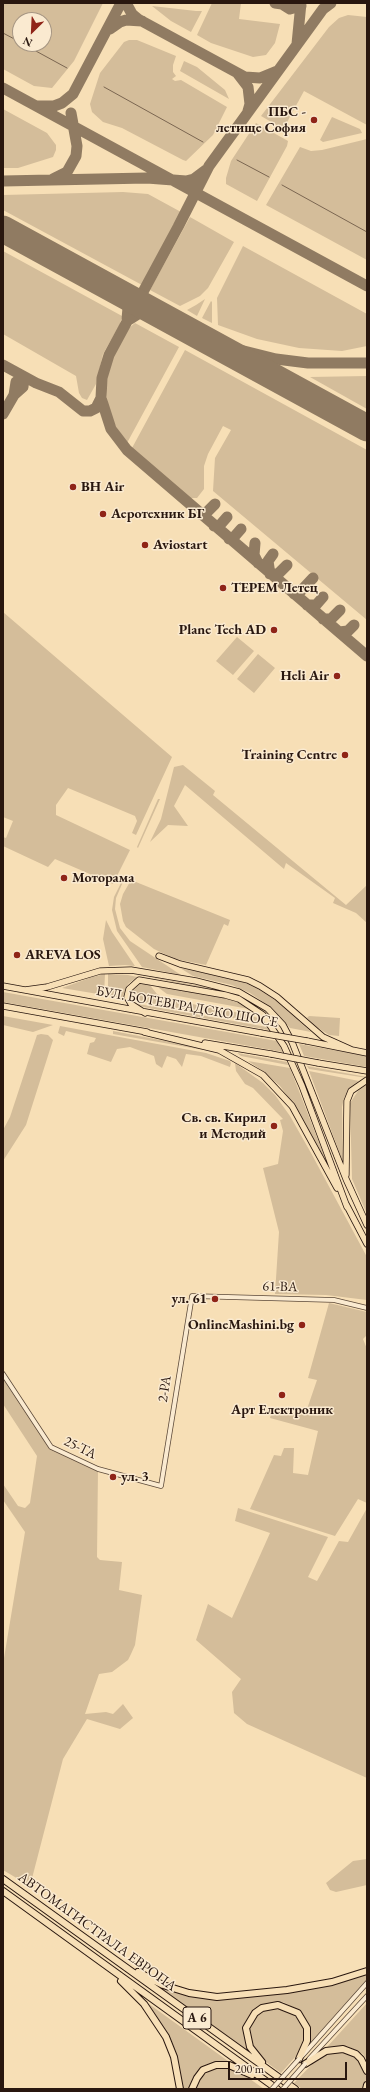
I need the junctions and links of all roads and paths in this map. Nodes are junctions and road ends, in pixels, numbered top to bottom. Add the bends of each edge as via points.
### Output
1 (159, 956) dead end
2 (3, 986) edge
3 (25, 990) junction
4 (3, 1006) edge
5 (145, 1013) junction
6 (144, 1032) junction
7 (352, 1050) junction
8 (367, 1053) edge
9 (367, 1071) edge
10 (367, 1080) edge
11 (346, 1180) junction
12 (347, 1207) junction
13 (367, 1225) edge
14 (367, 1244) edge
15 (192, 1296) joint
16 (367, 1308) edge
17 (3, 1374) edge
18 (161, 1486) joint
19 (3, 1879) edge
20 (3, 1891) edge
21 (99, 1948) junction
22 (95, 1957) junction
23 (367, 1971) edge
24 (367, 1982) edge
25 (367, 1996) edge
26 (299, 2059) junction
27 (305, 2064) junction
28 (367, 2071) edge
29 (273, 2074) junction
30 (266, 2081) junction
31 (367, 2085) edge
32 (180, 2089) edge
33 (192, 2089) edge
34 (272, 2089) edge
35 (276, 2089) edge
36 (283, 2089) edge
37 (294, 2089) edge
38 (366, 2089) edge

1 - 7 main road via 180,964 242,978 260,986 277,997 323,1037
2 - 3 main road, БУЛ. БОТЕВГРАДСКО ШОСЕ
3 - 5 main road, БУЛ. БОТЕВГРАДСКО ШОСЕ
3 - 11 main road via 100,971 132,970 196,981 239,992 268,1009 292,1042
4 - 6 main road
5 - 7 main road, БУЛ. БОТЕВГРАДСКО ШОСЕ, bridge
5 - 12 main road via 131,1004 128,997 128,989 139,980 239,999 253,1007 270,1023 284,1046 302,1086
6 - 9 main road, bridge
6 - 12 main road via 219,1050 263,1076 292,1106
7 - 8 main road, БУЛ. БОТЕВГРАДСКО ШОСЕ
10 - 11 main road via 352,1092 346,1101
11 - 13 main road
12 - 14 main road
15 - 16 street, 61-ВА via 334,1300
15 - 18 street, 2-РА
17 - 18 street, 25-ТА via 51,1446 98,1469
19 - 21 highway, АВТОМАГИСТРАЛА ЕВРОПА / A 6
20 - 22 highway, АВТОМАГИСТРАЛА ЕВРОПА / A 6
21 - 23 highway via 162,1985 189,1993 217,1997 287,1990 332,1982
21 - 29 highway, АВТОМАГИСТРАЛА ЕВРОПА / A 6
22 - 30 highway, АВТОМАГИСТРАЛА ЕВРОПА / A 6
22 - 32 highway via 140,1999 158,2022 174,2056
24 - 26 street
25 - 27 street
26 - 29 highway via 307,2041 307,2028 303,2019 298,2013 286,2007 278,2005 262,2008 250,2019 246,2028 247,2036 250,2047
26 - 34 street, bridge
27 - 28 highway via 326,2051 343,2049 362,2059
27 - 36 street, bridge
29 - 37 highway, АВТОМАГИСТРАЛА ЕВРОПА / A 6
30 - 33 highway via 233,2066 216,2065 203,2070 196,2078
30 - 35 highway, АВТОМАГИСТРАЛА ЕВРОПА / A 6
31 - 38 highway

